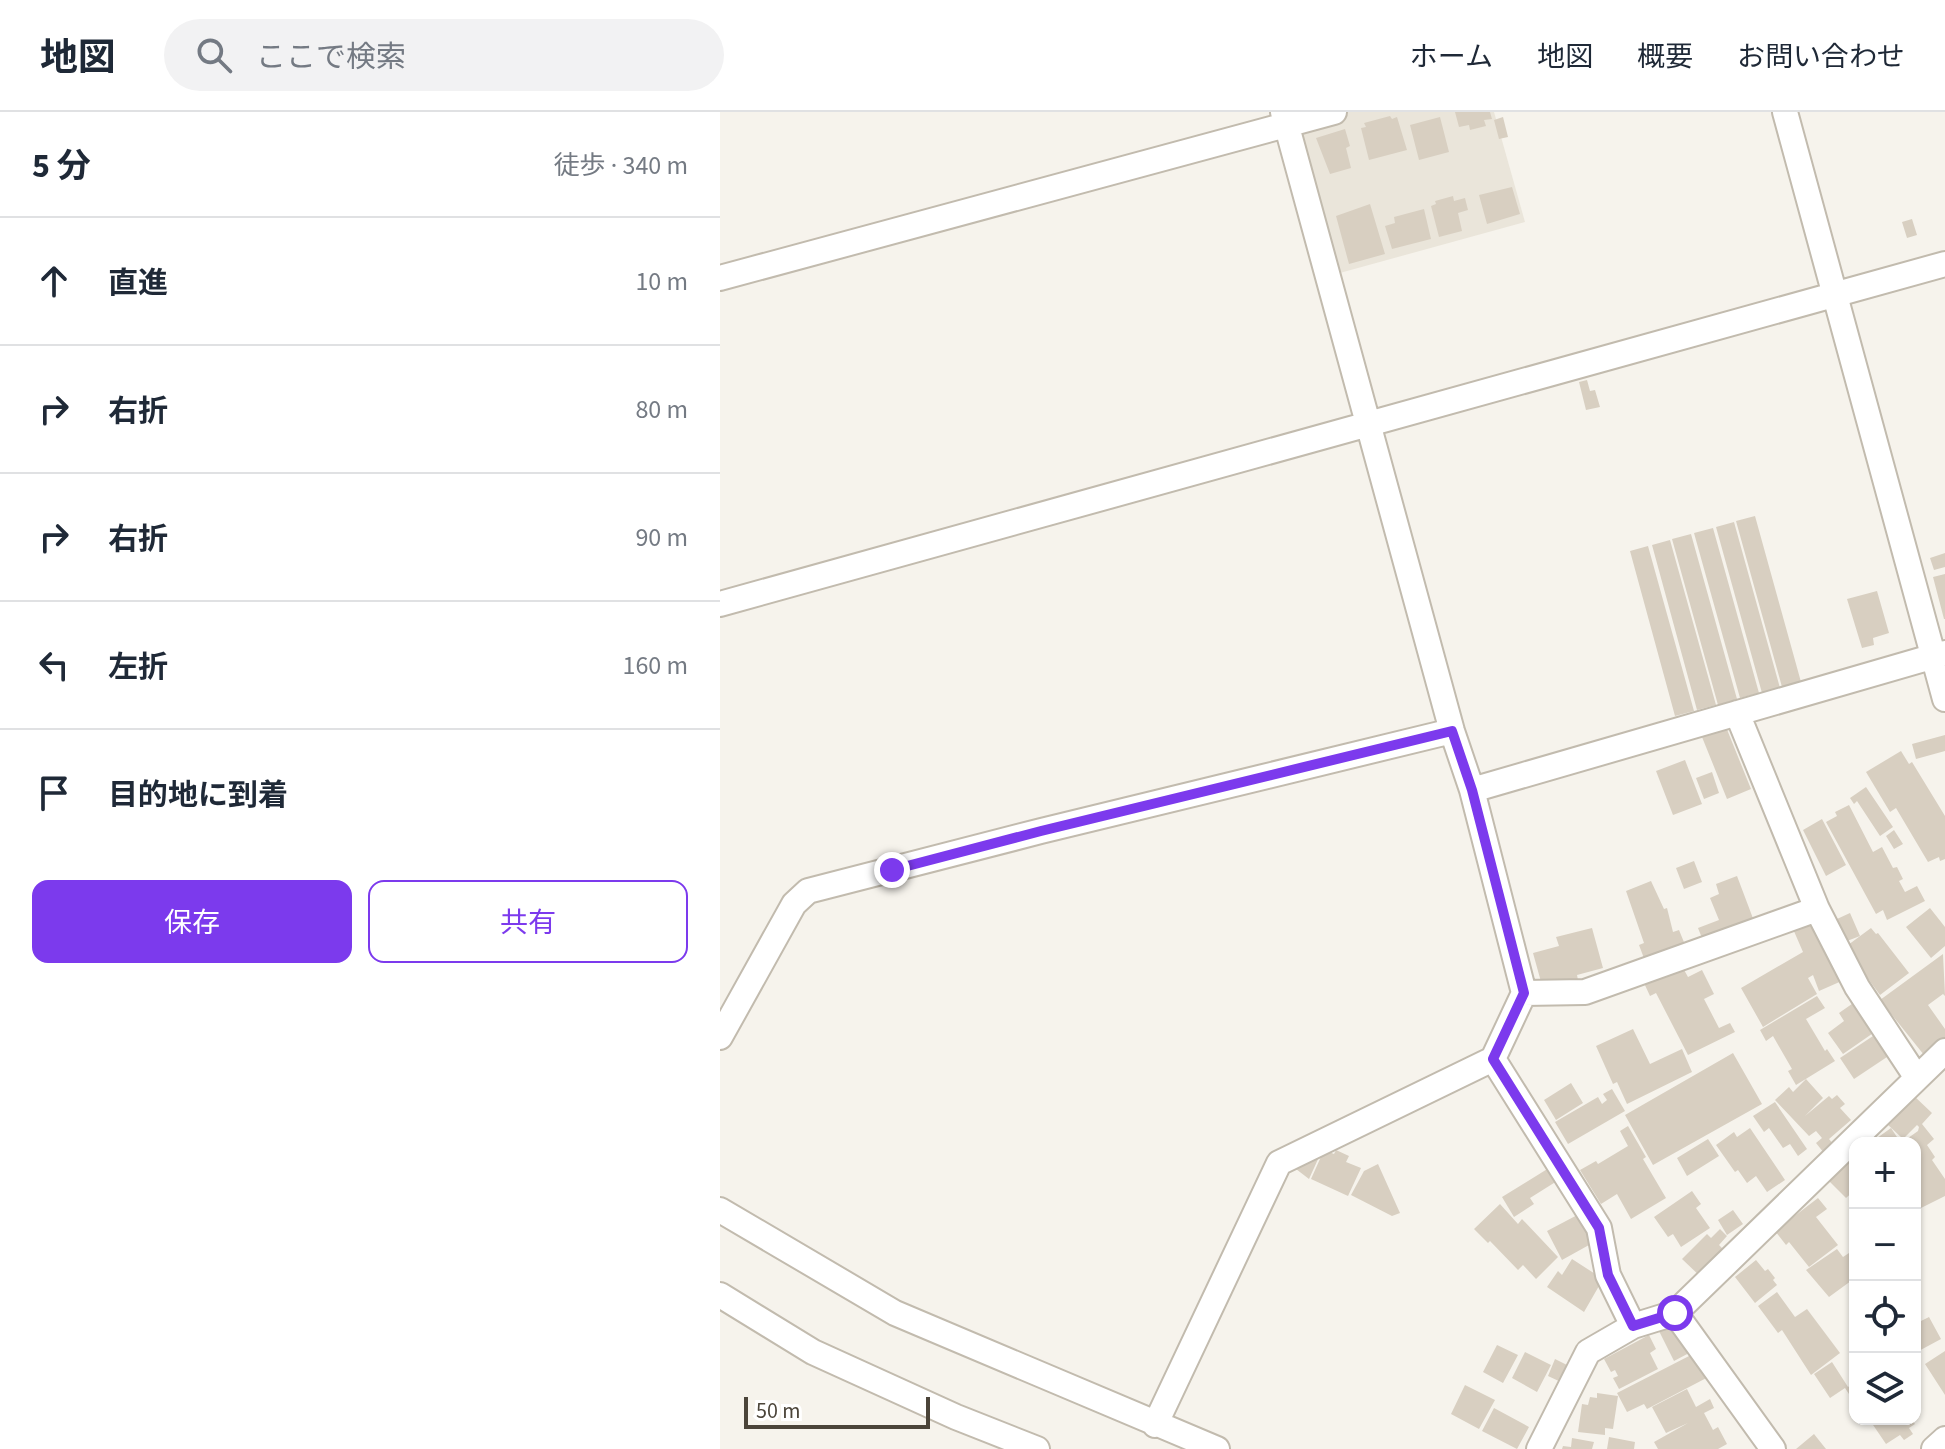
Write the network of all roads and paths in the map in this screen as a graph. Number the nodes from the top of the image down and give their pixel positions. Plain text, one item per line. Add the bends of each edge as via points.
1 (1334, 112) edge
2 (1785, 112) edge
3 (1285, 119) edge
4 (1945, 264) edge
5 (720, 278) edge
6 (1836, 294) junction
7 (1367, 424) junction
8 (720, 604) edge
9 (1938, 654) edge
10 (1945, 699) edge
11 (1737, 713) junction
12 (1452, 731) junction
13 (1472, 790) junction
14 (1817, 909) junction
15 (1524, 993) junction
16 (720, 1037) edge
17 (1945, 1051) edge
18 (1493, 1059) junction
19 (1917, 1078) junction
20 (720, 1210) edge
21 (720, 1295) edge
22 (1675, 1313) junction
23 (1633, 1326) junction
24 (1155, 1425) junction
25 (1945, 1439) edge
26 (1037, 1449) edge
27 (1217, 1449) edge
28 (1539, 1449) edge
29 (1773, 1449) edge
30 (1934, 1449) edge

1 - 3 street
2 - 6 street
3 - 5 street
3 - 7 street
4 - 6 street
6 - 7 street
6 - 9 street
7 - 8 street
7 - 12 street
9 - 10 street
9 - 11 street
11 - 13 street
11 - 14 street
12 - 13 street
12 - 16 street via 808,891 794,904
13 - 15 street
14 - 15 street via 1585,992
14 - 19 street via 1857,987
15 - 18 street
17 - 19 street
18 - 23 street via 1599,1228 1608,1275
18 - 24 street via 1279,1163
19 - 22 street
20 - 24 street via 895,1313
21 - 26 street via 813,1352
22 - 23 street
22 - 29 street
23 - 28 street via 1588,1352
24 - 27 street
25 - 30 street

